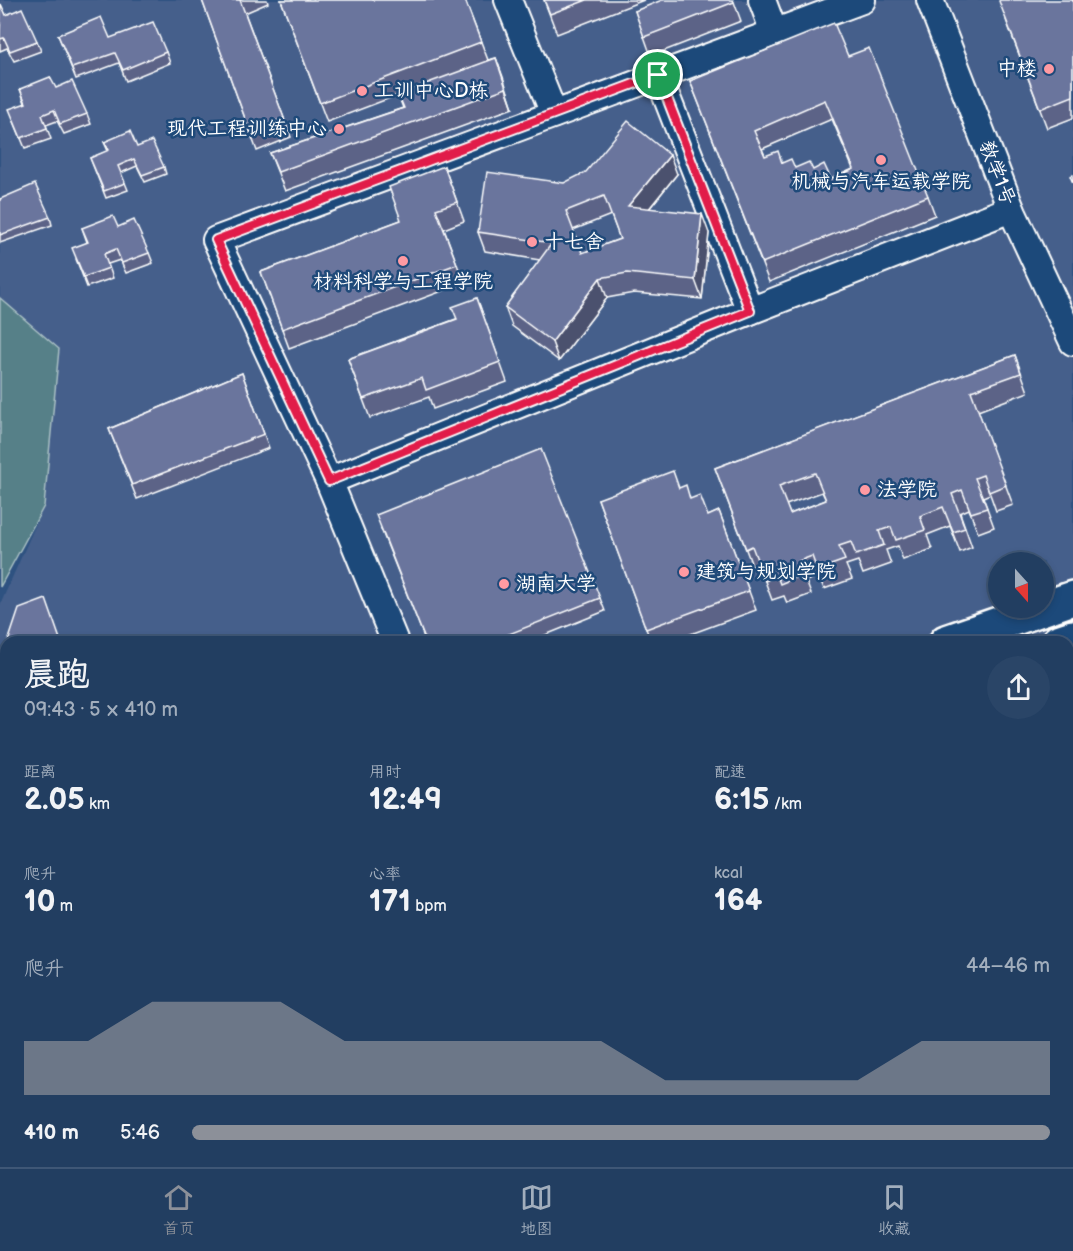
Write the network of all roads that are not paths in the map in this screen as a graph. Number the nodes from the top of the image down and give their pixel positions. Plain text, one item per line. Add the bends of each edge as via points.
1 (508, 0) edge
2 (762, 0) edge
3 (862, 0) edge
4 (930, 0) edge
5 (774, 32) junction
6 (658, 75) junction
7 (554, 114) junction
8 (1011, 209) junction
9 (750, 311) junction
10 (1073, 342) edge
11 (329, 481) junction
12 (1073, 598) edge
13 (393, 636) edge
14 (963, 636) edge

1 - 7 street
2 - 5 street
3 - 5 street
4 - 8 street, 教学1号
5 - 6 street
6 - 7 street
6 - 9 street
7 - 11 street via 216,240
8 - 9 street
8 - 10 street, 教学1号
9 - 11 street
11 - 13 street
12 - 14 main road

